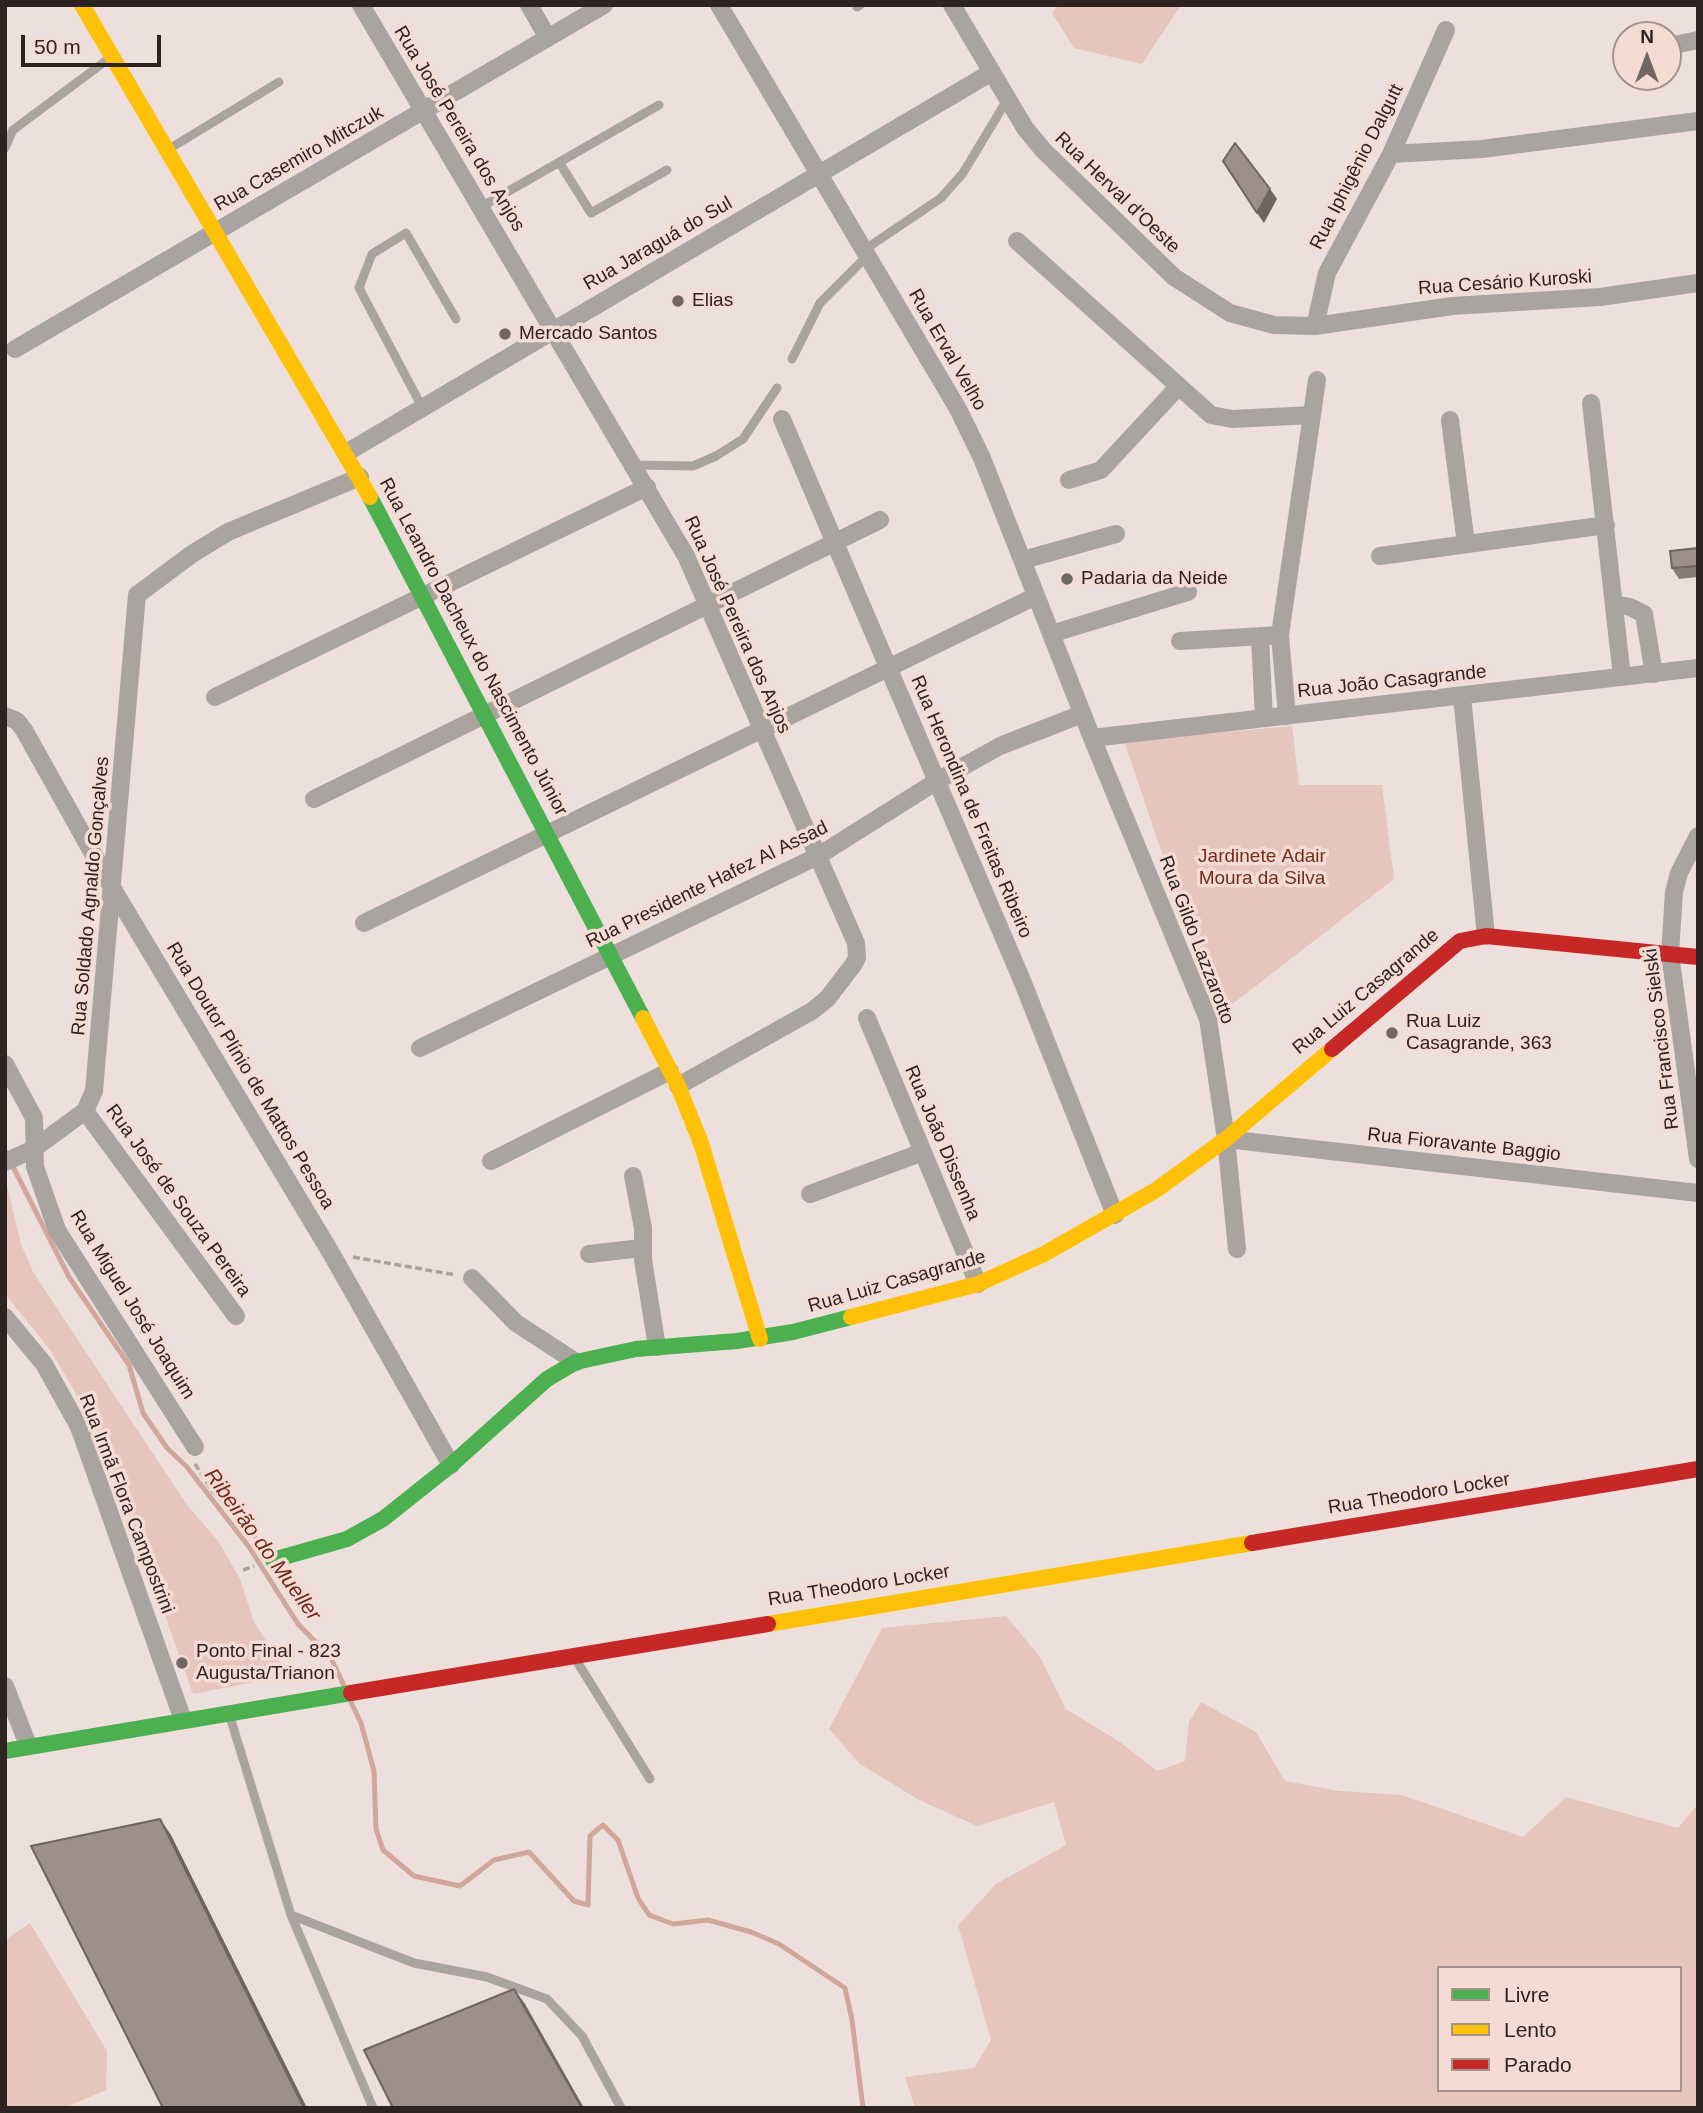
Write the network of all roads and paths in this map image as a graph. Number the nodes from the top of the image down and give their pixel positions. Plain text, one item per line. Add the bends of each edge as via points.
1 (82, 5) edge
2 (361, 5) edge
3 (529, 5) edge
4 (604, 5) edge
5 (719, 5) edge
6 (952, 5) edge
7 (1446, 30) dead end
8 (548, 38) junction
9 (112, 56) junction
10 (992, 72) junction
11 (279, 82) dead end
12 (1008, 99) junction
13 (659, 105) dead end
14 (424, 111) junction
15 (1698, 121) edge
16 (5, 149) edge
17 (167, 150) junction
18 (1391, 154) junction
19 (559, 162) junction
20 (667, 170) dead end
21 (819, 174) junction
22 (481, 208) junction
23 (216, 232) junction
24 (1017, 241) dead end
25 (866, 253) junction
26 (1698, 283) edge
27 (456, 318) dead end
28 (1315, 326) junction
29 (554, 330) junction
30 (15, 349) dead end
31 (792, 359) dead end
32 (1317, 380) dead end
33 (1178, 387) junction
34 (777, 388) dead end
35 (1591, 402) dead end
36 (422, 407) junction
37 (1312, 415) junction
38 (782, 419) dead end
39 (1450, 420) dead end
40 (346, 453) junction
41 (635, 465) junction
42 (360, 477) junction
43 (1069, 480) dead end
44 (647, 487) junction
45 (880, 520) dead end
46 (1605, 525) junction
47 (1116, 534) dead end
48 (835, 542) junction
49 (1466, 544) junction
50 (1380, 556) dead end
51 (1023, 560) junction
52 (1188, 592) dead end
53 (422, 596) junction
54 (1036, 596) junction
55 (1615, 604) junction
56 (707, 606) junction
57 (1051, 634) junction
58 (1280, 635) junction
59 (1260, 636) junction
60 (1180, 640) dead end
61 (888, 667) junction
62 (1698, 668) edge
63 (1654, 674) junction
64 (1622, 677) junction
65 (1462, 696) junction
66 (215, 697) dead end
67 (1082, 714) junction
68 (484, 715) junction
69 (5, 716) edge
70 (1287, 716) junction
71 (1264, 718) junction
72 (762, 729) junction
73 (1092, 738) junction
74 (937, 781) junction
75 (314, 799) dead end
76 (547, 834) junction
77 (1698, 836) edge
78 (818, 856) junction
79 (114, 891) junction
80 (364, 923) dead end
81 (1486, 936) junction
82 (1671, 954) junction
83 (610, 956) junction
84 (1698, 957) edge
85 (867, 1018) dead end
86 (420, 1048) dead end
87 (5, 1064) edge
88 (674, 1078) junction
89 (85, 1111) junction
90 (1227, 1139) junction
91 (923, 1152) junction
92 (19, 1156) edge
93 (1698, 1159) edge
94 (491, 1161) dead end
95 (632, 1176) dead end
96 (1698, 1193) edge
97 (810, 1194) dead end
98 (1115, 1215) junction
99 (642, 1248) junction
100 (1237, 1249) dead end
101 (331, 1253) junction
102 (589, 1254) dead end
103 (472, 1278) joint
104 (978, 1284) junction
105 (236, 1316) dead end
106 (5, 1317) edge
107 (760, 1339) junction
108 (657, 1347) junction
109 (576, 1362) junction
110 (195, 1447) joint
111 (452, 1465) junction
112 (1698, 1469) edge
113 (273, 1560) joint
114 (573, 1655) junction
115 (5, 1686) edge
116 (228, 1712) junction
117 (183, 1720) junction
118 (28, 1745) junction
119 (5, 1749) edge
120 (650, 1779) dead end
121 (291, 1915) junction
122 (373, 2108) edge
123 (621, 2108) edge

1 - 9 street, Rua Leandro Dacheux do Nascimento Júnior
2 - 14 street, Rua José Pereira dos Anjos
3 - 8 street
4 - 8 street, Rua Casemiro Mitczuk
5 - 21 street, Rua Erval Velho
6 - 10 street, Rua Herval d'Oeste
7 - 18 street, Rua Iphigênio Dalgutt
8 - 14 street, Rua Casemiro Mitczuk
9 - 16 lane via 13,130
9 - 17 street, Rua Leandro Dacheux do Nascimento Júnior
10 - 12 street, Rua Herval d'Oeste
10 - 21 street, Rua Jaraguá do Sul
11 - 17 lane
12 - 25 lane via 963,173 941,198
12 - 28 street, Rua Herval d'Oeste via 1043,150 1190,290 1251,321
13 - 19 lane
14 - 22 street, Rua José Pereira dos Anjos
14 - 23 street, Rua Casemiro Mitczuk
15 - 18 street via 1482,149
17 - 23 street, Rua Leandro Dacheux do Nascimento Júnior
18 - 28 street, Rua Iphigênio Dalgutt via 1327,273
19 - 20 lane via 591,213
19 - 22 lane
21 - 25 street, Rua Erval Velho
21 - 29 street, Rua Jaraguá do Sul
22 - 29 street, Rua José Pereira dos Anjos
23 - 30 street, Rua Casemiro Mitczuk
23 - 40 street, Rua Leandro Dacheux do Nascimento Júnior
24 - 33 street
25 - 31 lane via 820,303
25 - 51 street, Rua Erval Velho via 972,434
26 - 28 street, Rua Cesário Kuroski via 1600,297 1452,306
27 - 36 lane via 406,233 372,254 359,288
29 - 36 street, Rua Jaraguá do Sul
29 - 41 street, Rua José Pereira dos Anjos
32 - 37 street
33 - 37 street via 1203,410 1221,418
33 - 43 street via 1101,470
34 - 41 lane via 743,439 716,456 693,466
35 - 46 street
36 - 40 street, Rua Jaraguá do Sul
37 - 58 street
38 - 48 street, Rua Herondina de Freitas Ribeiro
39 - 49 street
40 - 42 street, Rua Leandro Dacheux do Nascimento Júnior
41 - 44 street, Rua José Pereira dos Anjos
42 - 53 street, Rua Leandro Dacheux do Nascimento Júnior
42 - 79 street, Rua Soldado Agnaldo Gonçalves via 228,532 141,590 135,602
44 - 53 street
44 - 56 street, Rua José Pereira dos Anjos via 686,556
45 - 48 street
46 - 49 street
46 - 55 street
47 - 51 street
48 - 56 street
48 - 61 street, Rua Herondina de Freitas Ribeiro
49 - 50 street
51 - 54 street, Rua Erval Velho
52 - 57 street
53 - 66 street
53 - 68 street, Rua Leandro Dacheux do Nascimento Júnior
54 - 57 street, Rua Erval Velho
54 - 61 street
55 - 63 street via 1644,614
55 - 64 street
56 - 68 street
56 - 72 street, Rua José Pereira dos Anjos
57 - 67 street, Rua Erval Velho
58 - 59 street
58 - 70 street
59 - 60 street
59 - 71 street
61 - 72 street
61 - 74 street, Rua Herondina de Freitas Ribeiro
62 - 63 street, Rua João Casagrande
63 - 64 street, Rua João Casagrande
64 - 65 street, Rua João Casagrande
65 - 70 street, Rua João Casagrande
65 - 81 street
67 - 73 street, Rua Erval Velho
67 - 74 street, Rua Presidente Hafez Al Assad via 1000,746
68 - 75 street
68 - 76 street, Rua Leandro Dacheux do Nascimento Júnior
69 - 79 street, Rua Doutor Plínio de Mattos Pessoa via 24,730
70 - 71 street, Rua João Casagrande
71 - 73 street, Rua João Casagrande
72 - 76 street
72 - 78 street, Rua José Pereira dos Anjos
73 - 90 street, Rua Gildo Lazzarotto via 1208,1020
74 - 78 street, Rua Presidente Hafez Al Assad
74 - 98 street, Rua Herondina de Freitas Ribeiro
76 - 80 street
76 - 83 street, Rua Leandro Dacheux do Nascimento Júnior
77 - 82 street, Rua Francisco Sielski via 1674,892
78 - 83 street, Rua Presidente Hafez Al Assad
78 - 88 street, Rua José Pereira dos Anjos via 858,950 853,965 813,1011
79 - 89 street, Rua Soldado Agnaldo Gonçalves via 96,1080
79 - 101 street, Rua Doutor Plínio de Mattos Pessoa
81 - 82 street, Rua Luiz Casagrande
81 - 90 street, Rua Luiz Casagrande via 1449,948
82 - 84 street, Rua Luiz Casagrande
82 - 93 street, Rua Francisco Sielski
83 - 86 street, Rua Presidente Hafez Al Assad
83 - 88 street, Rua Leandro Dacheux do Nascimento Júnior
85 - 91 street, Rua João Dissenha
87 - 92 street, Rua Miguel José Joaquim via 34,1118
88 - 94 street
88 - 107 street, Rua Leandro Dacheux do Nascimento Júnior via 701,1143
89 - 92 street
89 - 105 street, Rua José de Souza Pereira
90 - 96 street, Rua Fioravante Baggio
90 - 98 street, Rua Luiz Casagrande
90 - 100 street, Rua Gildo Lazzarotto
91 - 97 street
91 - 104 street, Rua João Dissenha
92 - 110 street, Rua Miguel José Joaquim via 35,1167 58,1230
95 - 99 street via 643,1228
98 - 104 street, Rua Luiz Casagrande
99 - 102 street
99 - 108 street
101 - 103 path
101 - 111 street, Rua Doutor Plínio de Mattos Pessoa
103 - 109 street via 516,1323
104 - 107 street, Rua Luiz Casagrande
106 - 117 street, Rua Irmã Flora Campostrini via 44,1364 79,1427
107 - 108 street, Rua Luiz Casagrande
108 - 109 street, Rua Luiz Casagrande
109 - 111 street, Rua Luiz Casagrande via 547,1379
110 - 113 path via 195,1466 212,1491
111 - 113 street, Rua Luiz Casagrande via 366,1530
112 - 114 street, Rua Theodoro Locker
114 - 116 street, Rua Theodoro Locker
114 - 120 lane
115 - 118 street
116 - 117 street, Rua Theodoro Locker
116 - 121 lane
117 - 118 street, Rua Theodoro Locker
118 - 119 street, Rua Theodoro Locker
121 - 122 lane
121 - 123 lane via 414,1963 487,1977 547,1998 582,2036

